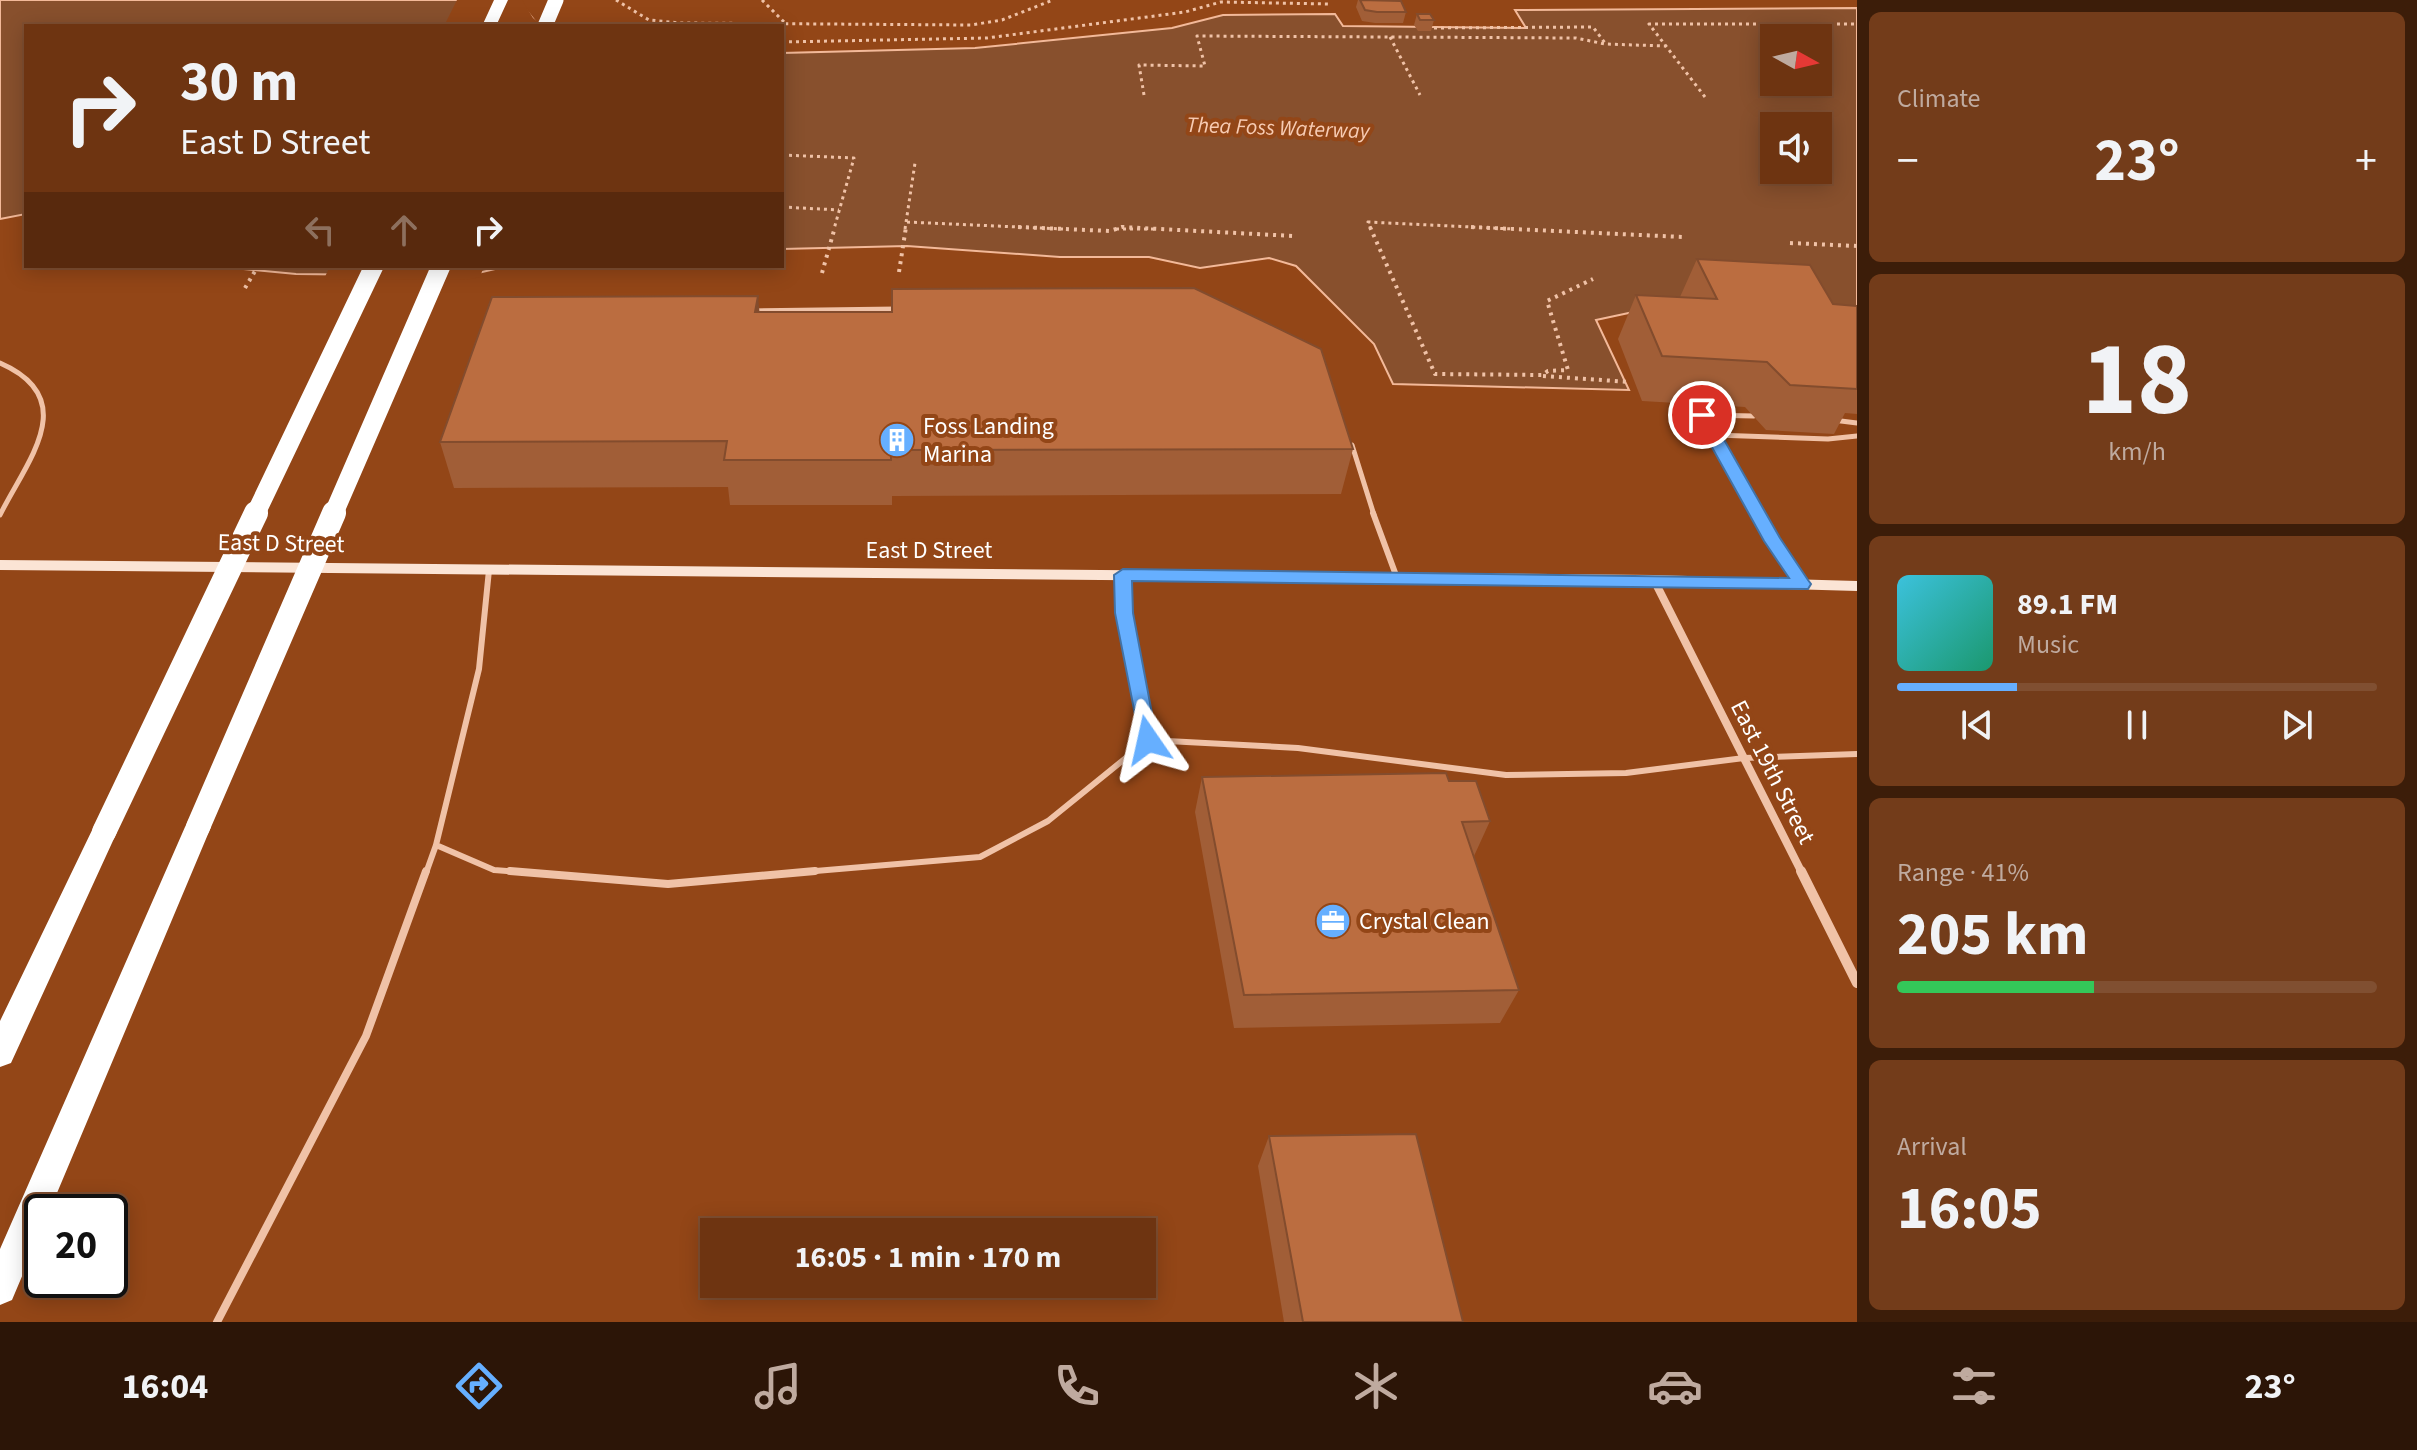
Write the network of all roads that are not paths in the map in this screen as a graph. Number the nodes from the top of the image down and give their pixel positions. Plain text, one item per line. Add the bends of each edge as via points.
1 (501, 0) edge
2 (556, 0) edge
3 (490, 24) edge
4 (546, 24) edge
5 (373, 268) edge
6 (440, 268) edge
7 (907, 309) edge
8 (750, 311) edge
9 (0, 363) edge
10 (1754, 416) dead end
11 (1833, 420) edge
12 (1857, 423) edge
13 (1347, 432) edge
14 (1715, 435) junction
15 (1857, 436) edge
16 (0, 515) edge
17 (0, 565) edge
18 (489, 570) junction
19 (1123, 575) junction
20 (1397, 578) junction
21 (1654, 580) junction
22 (1802, 584) junction
23 (1857, 586) edge
24 (1148, 740) junction
25 (1857, 754) edge
26 (1744, 758) junction
27 (436, 845) junction
28 (1857, 983) edge
29 (0, 1053) edge
30 (0, 1288) edge
31 (217, 1322) edge

1 - 3 highway
2 - 4 highway, bridge
5 - 29 highway, bridge
6 - 30 highway, bridge
7 - 8 lane
9 - 16 lane via 22,371 41,398 43,432
10 - 14 lane via 1702,415
11 - 12 lane
13 - 20 lane
14 - 15 lane
14 - 22 lane
17 - 18 street, East D Street
18 - 19 street, East D Street
18 - 27 lane via 479,669
19 - 20 street, East D Street
19 - 24 lane via 1124,613
20 - 21 street, East D Street
21 - 22 street, East D Street
21 - 26 street, East 19th Street
22 - 23 street, East D Street
24 - 26 lane via 1298,748 1506,775 1626,773
24 - 27 lane via 1048,821 980,857 668,884 494,870
25 - 26 lane
26 - 28 street, East 19th Street
27 - 31 lane via 366,1036

